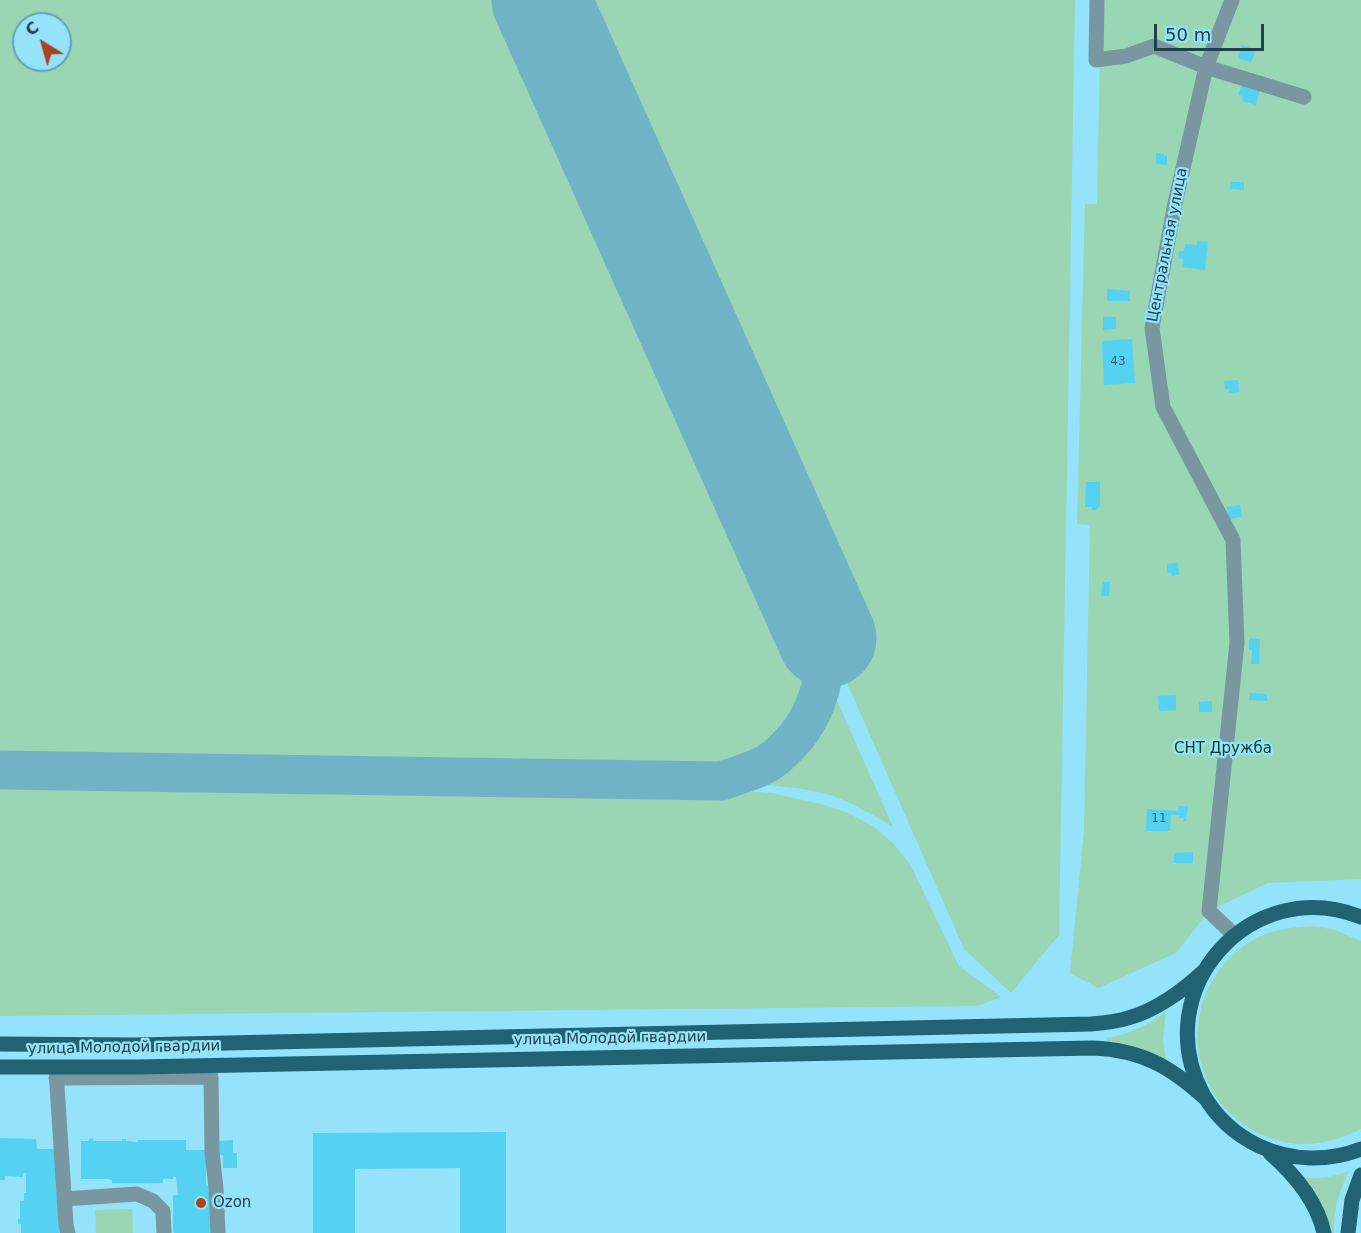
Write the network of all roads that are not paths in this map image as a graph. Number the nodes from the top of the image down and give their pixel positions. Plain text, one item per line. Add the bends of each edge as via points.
1 (1097, 0) edge
2 (1232, 0) edge
3 (1206, 67) junction
4 (1304, 97) dead end
5 (1361, 917) edge
6 (1234, 935) junction
7 (1204, 971) junction
8 (0, 1044) edge
9 (0, 1066) edge
10 (210, 1071) junction
11 (56, 1073) junction
12 (1206, 1099) junction
13 (1266, 1149) junction
14 (1361, 1149) edge
15 (1361, 1175) edge
16 (64, 1199) junction
17 (68, 1233) edge
18 (164, 1233) edge
19 (218, 1233) edge
20 (1324, 1233) edge
21 (1348, 1233) edge

1 - 3 street via 1096,60 1126,56 1154,46
2 - 3 street, Центральная улица
3 - 4 street
3 - 6 street, Центральная улица via 1152,328 1163,407 1233,540 1237,643 1209,910
5 - 6 main road via 1322,907 1291,909 1261,919
6 - 7 main road
7 - 8 main road, улица Молодой гвардии via 1143,1013 1091,1024 136,1045
7 - 12 main road via 1190,1008 1187,1040 1193,1070
9 - 11 main road, улица Молодой гвардии
10 - 11 main road, улица Молодой гвардии
10 - 12 main road, улица Молодой гвардии via 1093,1048 1146,1058 1178,1076
10 - 19 street
11 - 16 street
12 - 13 main road via 1226,1124
13 - 14 main road via 1312,1158
13 - 20 main road via 1307,1194
15 - 21 main road via 1352,1200
16 - 17 street
16 - 18 street via 137,1194 163,1211

